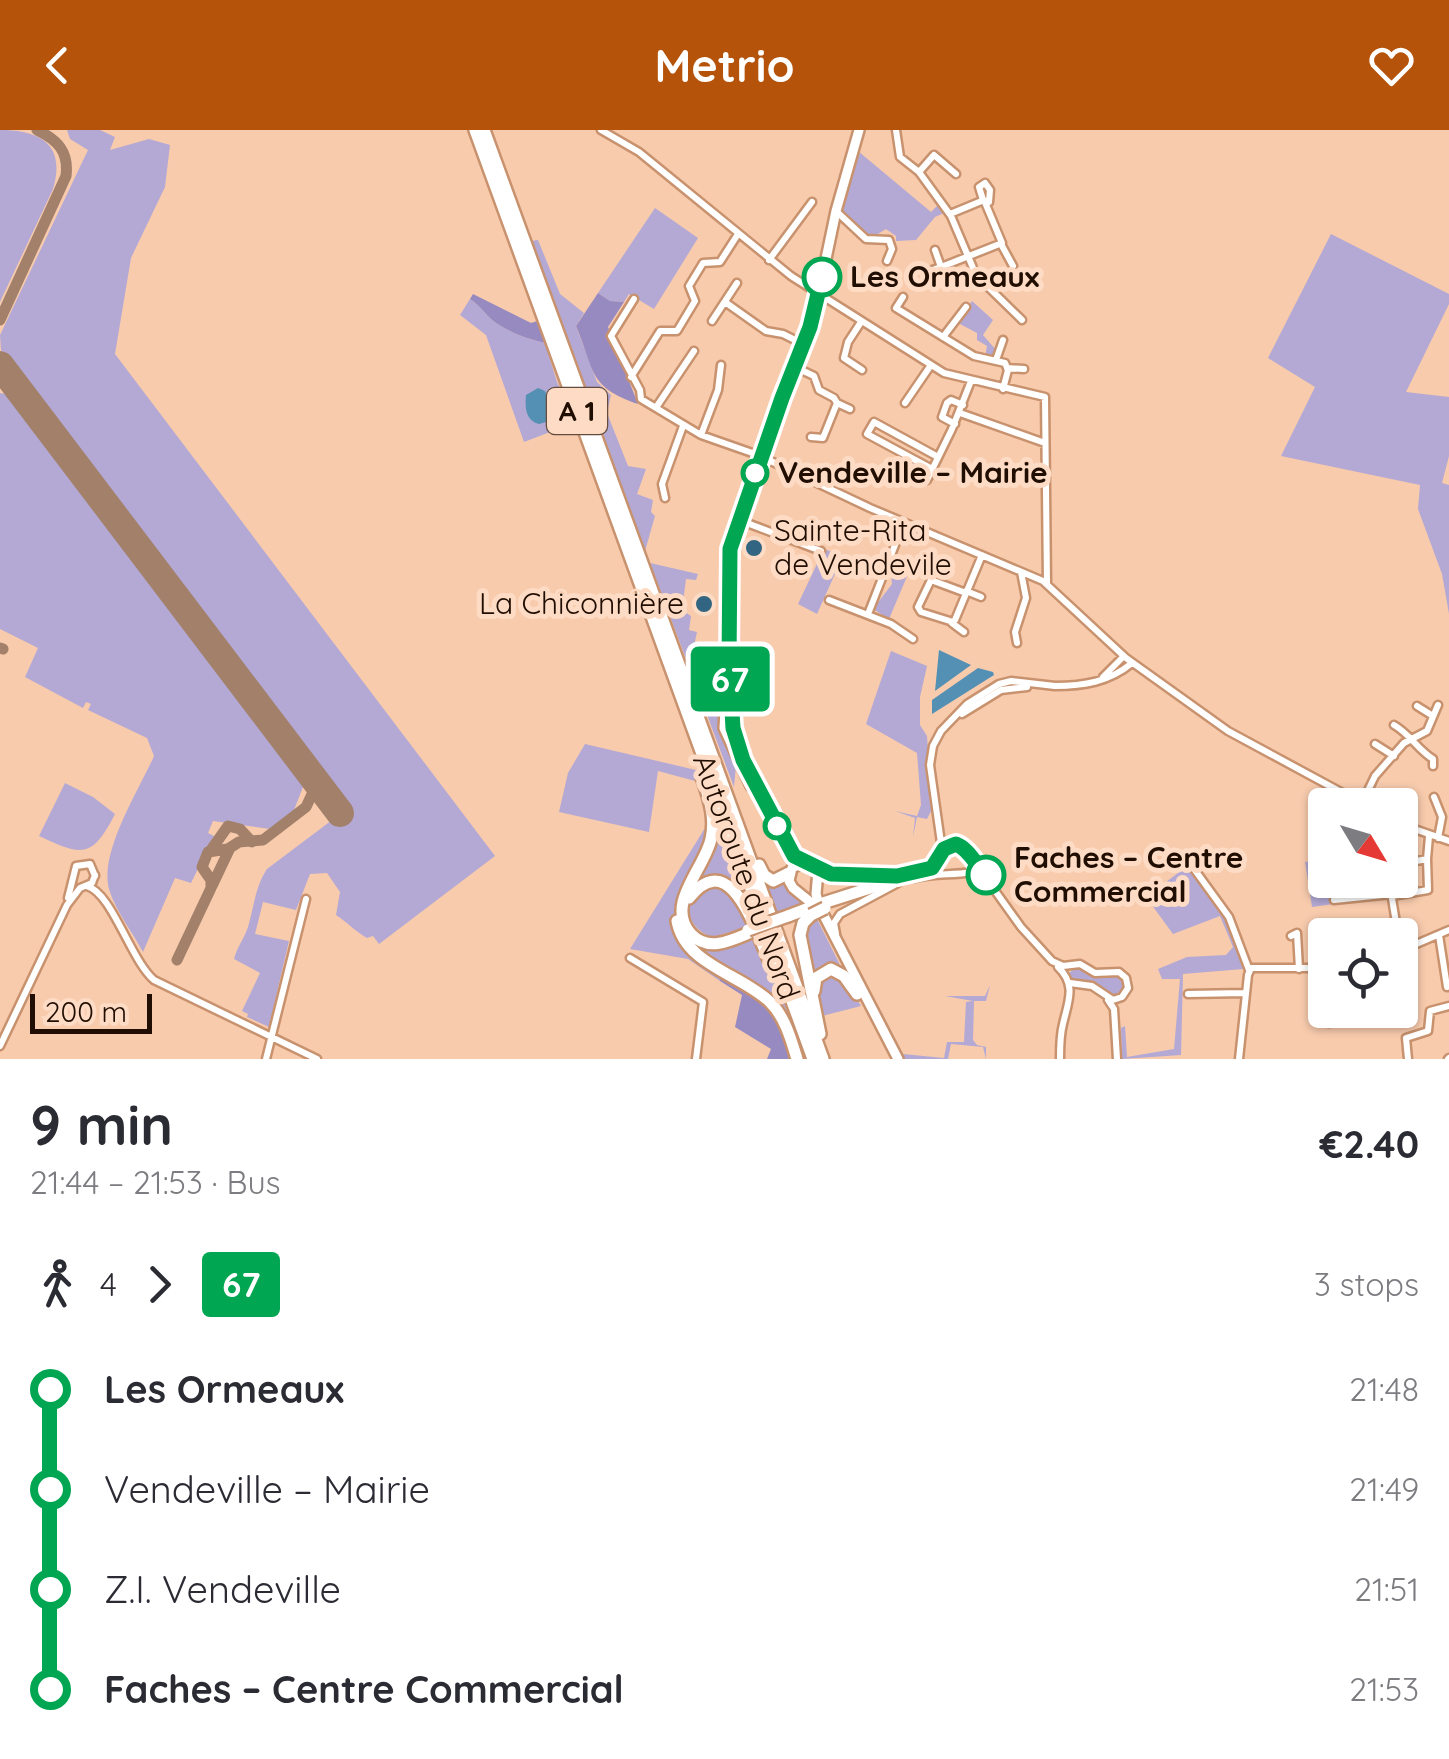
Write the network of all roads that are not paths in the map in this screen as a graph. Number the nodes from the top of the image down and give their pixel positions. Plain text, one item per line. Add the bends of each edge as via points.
1 (475, 130) edge
2 (484, 130) edge
3 (602, 130) edge
4 (859, 130) edge
5 (896, 130) edge
6 (919, 172) junction
7 (956, 174) dead end
8 (812, 202) dead end
9 (836, 211) junction
10 (950, 214) junction
11 (738, 234) junction
12 (1001, 244) junction
13 (935, 250) dead end
14 (969, 258) junction
15 (769, 260) junction
16 (887, 261) dead end
17 (1013, 266) dead end
18 (942, 267) junction
19 (927, 272) dead end
20 (737, 283) dead end
21 (819, 295) junction
22 (902, 298) dead end
23 (634, 299) dead end
24 (725, 302) junction
25 (966, 307) dead end
26 (1022, 320) dead end
27 (712, 321) dead end
28 (861, 322) junction
29 (943, 337) junction
30 (1003, 340) dead end
31 (803, 344) junction
32 (694, 351) dead end
33 (996, 360) junction
34 (721, 365) dead end
35 (932, 365) junction
36 (794, 366) junction
37 (1007, 368) junction
38 (1024, 369) dead end
39 (862, 370) dead end
40 (631, 377) junction
41 (970, 382) junction
42 (1003, 388) junction
43 (837, 403) junction
44 (905, 403) dead end
45 (657, 406) junction
46 (850, 408) dead end
47 (962, 409) junction
48 (954, 424) junction
49 (683, 426) junction
50 (701, 435) junction
51 (811, 437) dead end
52 (1046, 444) junction
53 (760, 457) junction
54 (938, 457) junction
55 (932, 469) junction
56 (926, 480) dead end
57 (664, 498) dead end
58 (738, 520) junction
59 (904, 522) junction
60 (821, 552) dead end
61 (982, 555) junction
62 (1021, 572) junction
63 (1047, 584) junction
64 (966, 592) junction
65 (980, 597) dead end
66 (829, 600) dead end
67 (868, 614) junction
68 (952, 623) junction
69 (964, 632) dead end
70 (913, 639) dead end
71 (1016, 644) dead end
72 (1122, 657) junction
73 (1131, 664) junction
74 (729, 666) junction
75 (1098, 681) junction
76 (1438, 705) dead end
77 (1417, 706) dead end
78 (1433, 716) junction
79 (691, 725) junction
80 (1394, 725) dead end
81 (1411, 739) junction
82 (1375, 744) dead end
83 (710, 747) junction
84 (1394, 756) junction
85 (1433, 766) dead end
86 (1331, 788) edge
87 (1370, 788) edge
88 (1434, 797) dead end
89 (936, 815) junction
90 (1418, 831) edge
91 (1429, 835) junction
92 (1438, 838) junction
93 (1449, 841) edge
94 (958, 845) junction
95 (940, 855) junction
96 (970, 858) junction
97 (1427, 859) junction
98 (1418, 861) edge
99 (805, 862) junction
100 (1192, 866) dead end
101 (817, 869) junction
102 (790, 872) junction
103 (914, 874) junction
104 (946, 874) junction
105 (963, 874) junction
106 (95, 875) junction
107 (694, 876) junction
108 (72, 877) junction
109 (896, 883) junction
110 (818, 884) junction
111 (85, 886) junction
112 (1418, 891) edge
113 (803, 893) junction
114 (306, 898) dead end
115 (1348, 898) edge
116 (1334, 900) dead end
117 (826, 905) junction
118 (108, 907) junction
119 (810, 911) junction
120 (63, 913) junction
121 (1449, 930) edge
122 (749, 932) junction
123 (1439, 935) junction
124 (1291, 936) dead end
125 (1418, 943) edge
126 (630, 958) dead end
127 (846, 963) junction
128 (1072, 965) junction
129 (1299, 969) junction
130 (1308, 969) edge
131 (1250, 970) junction
132 (1068, 979) junction
133 (1079, 986) junction
134 (1447, 987) edge
135 (1245, 993) junction
136 (788, 994) junction
137 (857, 994) junction
138 (1188, 994) dead end
139 (1122, 997) junction
140 (1107, 999) junction
141 (1449, 1006) edge
142 (814, 1010) junction
143 (272, 1038) junction
144 (0, 1046) edge
145 (894, 1058) edge
146 (266, 1059) edge
147 (317, 1059) edge
148 (696, 1059) edge
149 (797, 1059) edge
150 (813, 1059) edge
151 (825, 1059) edge
152 (1062, 1059) edge
153 (1118, 1059) edge
154 (1239, 1059) edge
155 (1408, 1059) edge

1 - 79 highway, Autoroute du Nord / A 1
2 - 83 highway, Autoroute du Nord / A 1
3 - 11 street
4 - 9 main road
5 - 6 street via 899,156
6 - 7 street via 934,155
6 - 10 street
8 - 15 street
9 - 16 street via 866,239 890,240
9 - 21 main road
10 - 12 street via 985,202
10 - 14 street
11 - 15 street
11 - 40 street via 720,262 703,262 690,284 696,300 687,315 676,331 660,331
12 - 14 street
12 - 17 street
13 - 18 street
14 - 18 street
14 - 26 street via 978,277
15 - 21 street
18 - 19 street
20 - 24 street
21 - 28 street
21 - 31 main road
22 - 29 street via 896,308
23 - 40 street via 610,336
24 - 27 street
24 - 31 street via 766,332
25 - 29 street
28 - 35 street
28 - 39 street via 844,358
29 - 33 street via 976,358
30 - 33 street
31 - 36 main road
32 - 45 street
33 - 37 street
34 - 50 street
35 - 41 street
35 - 44 street
36 - 43 street via 814,376
36 - 53 main road
37 - 38 street
37 - 42 street
40 - 45 street via 641,399
41 - 42 street
41 - 47 street
42 - 52 street via 1045,397
43 - 46 street
43 - 51 street via 823,438
45 - 49 street
47 - 48 street
47 - 48 street via 947,403 942,416
47 - 52 street
48 - 54 street
49 - 50 street
49 - 57 street via 662,484
50 - 53 street
52 - 63 street
53 - 58 main road
53 - 59 street
54 - 55 street
54 - 55 street via 874,422 867,434
55 - 56 street
58 - 60 street
58 - 74 main road via 728,566
59 - 61 street
59 - 67 street
61 - 62 street
61 - 64 street
62 - 63 street
62 - 71 street via 1026,598
63 - 72 street
64 - 65 street
64 - 68 street
64 - 68 street via 932,580 926,584 918,609
66 - 67 street
67 - 70 street
68 - 69 street
72 - 73 street
72 - 75 street
73 - 75 street
73 - 86 street via 1239,738
74 - 99 main road via 739,751 790,852
74 - 102 main road via 724,728
75 - 89 street via 1002,683 967,704 937,738 930,757
76 - 78 street
77 - 78 street
78 - 81 street via 1425,733
79 - 107 highway via 713,821
79 - 136 highway, Autoroute du Nord / A 1
80 - 81 street
81 - 84 street
81 - 85 street
82 - 84 street
83 - 102 highway via 764,875 776,881
83 - 151 highway, Autoroute du Nord / A 1
84 - 87 street
88 - 92 street via 1442,817
89 - 94 street
89 - 95 street
90 - 91 street
91 - 92 street
91 - 97 street
92 - 93 street
94 - 95 street
94 - 96 street
95 - 103 street via 932,868
95 - 104 street
96 - 105 street
96 - 128 street via 1046,955
97 - 98 street
97 - 112 street via 1428,890
99 - 101 main road
99 - 102 main road
100 - 131 street via 1229,917
101 - 103 street
101 - 110 main road
102 - 113 main road via 792,887
103 - 117 highway
104 - 105 street
104 - 109 street
105 - 132 street via 982,878
106 - 108 street via 83,863
106 - 111 street
106 - 118 street
107 - 122 highway via 682,913 693,936 716,944
107 - 149 highway via 678,907 682,938 774,1006
108 - 111 street
108 - 120 street
109 - 117 highway
109 - 127 street via 836,918
110 - 113 main road
110 - 127 main road via 817,901
111 - 118 street via 99,892
111 - 120 street
113 - 137 main road
114 - 143 street
115 - 116 street
117 - 119 highway, bridge
118 - 143 street via 154,980
119 - 122 highway, bridge
119 - 142 highway via 800,934
120 - 144 street
121 - 123 street
122 - 136 highway via 704,938 687,919 688,900 707,883 735,890
123 - 125 street
123 - 134 street
124 - 129 street via 1297,933
126 - 148 street via 703,1002
127 - 145 main road
128 - 132 street
128 - 139 street via 1121,973 1128,986
129 - 130 street
129 - 131 street
131 - 135 street
132 - 133 street
132 - 152 street
133 - 140 street via 1094,987
133 - 152 street
135 - 138 street
135 - 154 street
136 - 150 highway, Autoroute du Nord / A 1
137 - 142 highway via 839,972 826,970 815,981
137 - 145 main road
139 - 140 street
139 - 153 street
140 - 153 street
141 - 155 street via 1430,1011 1426,1032 1406,1038
142 - 151 highway
143 - 146 street
143 - 147 street

